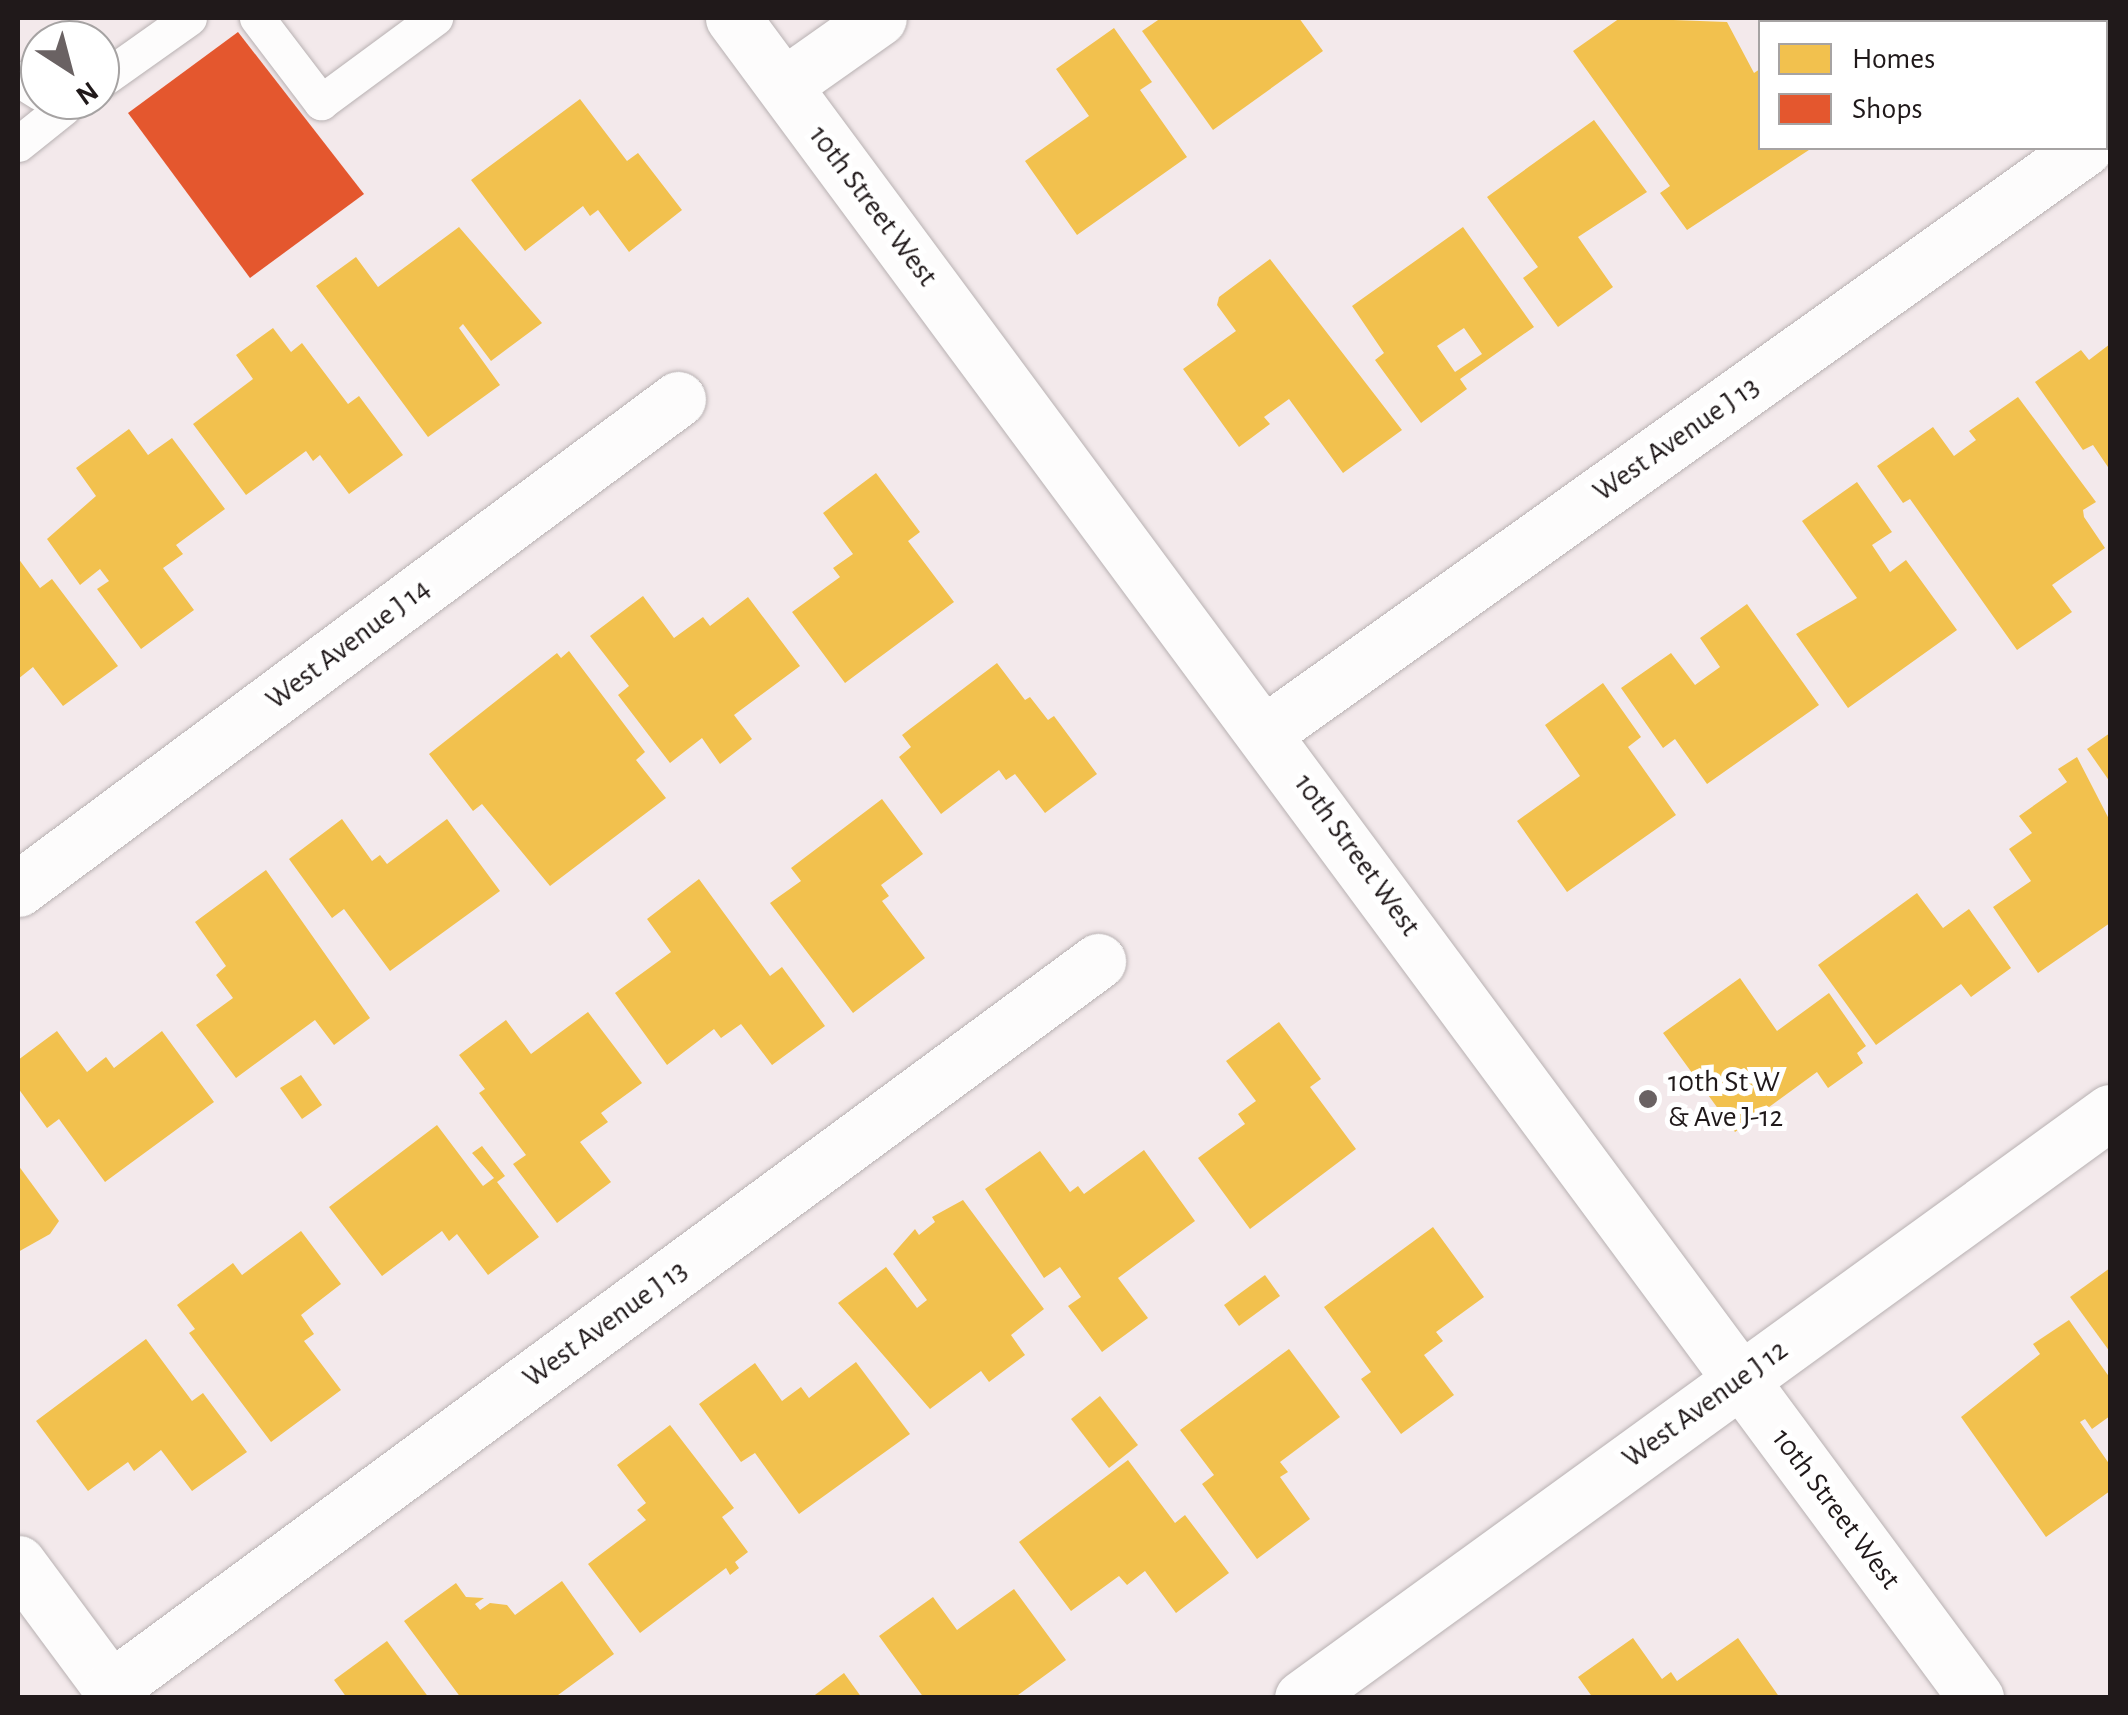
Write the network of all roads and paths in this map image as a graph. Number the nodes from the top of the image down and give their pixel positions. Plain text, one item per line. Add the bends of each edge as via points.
1 (189, 18) edge
2 (257, 18) edge
3 (435, 18) edge
4 (733, 18) edge
5 (878, 18) edge
6 (120, 68) edge
7 (784, 85) junction
8 (39, 120) edge
9 (18, 144) edge
10 (2083, 150) edge
11 (678, 399) dead end
12 (1267, 731) junction
13 (18, 889) edge
14 (1098, 960) dead end
15 (2110, 1112) edge
16 (1739, 1378) junction
17 (18, 1563) edge
18 (114, 1693) edge
19 (1302, 1698) edge
20 (1976, 1698) edge

1 - 6 lane
2 - 3 lane via 321,102
4 - 7 street, 10th Street West
5 - 7 street
7 - 12 street, 10th Street West
8 - 9 lane
10 - 12 street, West Avenue J 13
11 - 13 street, West Avenue J 14
12 - 16 street, 10th Street West
14 - 18 street, West Avenue J 13
15 - 16 street, West Avenue J 12
16 - 19 street, West Avenue J 12
16 - 20 street, 10th Street West
17 - 18 street

